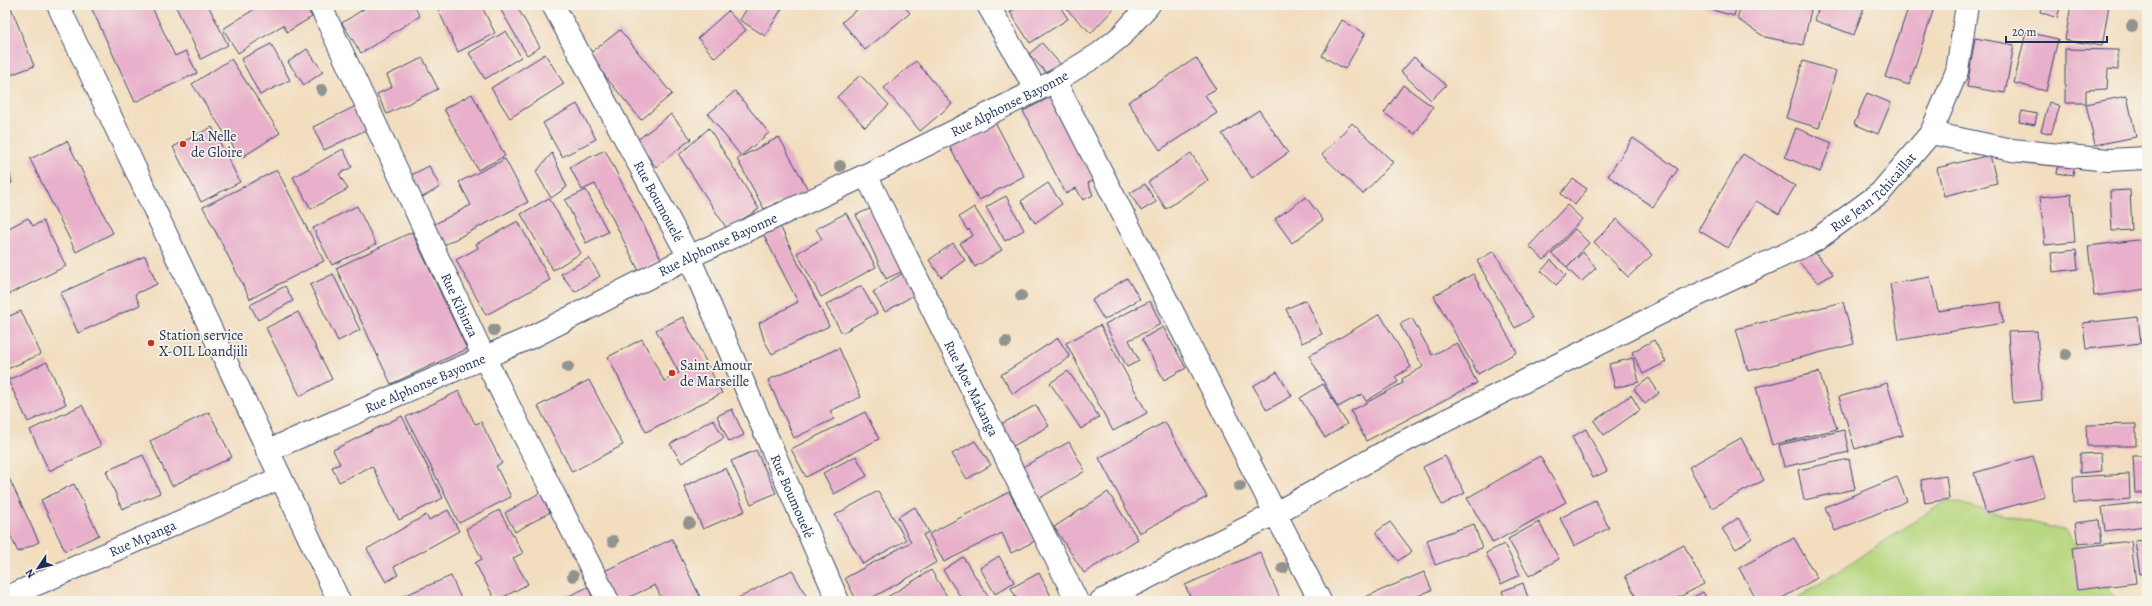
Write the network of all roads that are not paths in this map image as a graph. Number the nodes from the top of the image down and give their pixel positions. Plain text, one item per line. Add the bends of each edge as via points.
1 (59, 5) edge
2 (320, 5) edge
3 (553, 5) edge
4 (988, 5) edge
5 (1149, 5) edge
6 (1967, 5) edge
7 (1046, 86) junction
8 (1931, 133) junction
9 (2147, 158) edge
10 (866, 175) junction
11 (689, 257) junction
12 (484, 357) junction
13 (267, 452) junction
14 (280, 478) junction
15 (1276, 513) junction
16 (5, 598) edge
17 (339, 601) edge
18 (608, 601) edge
19 (838, 601) edge
20 (1077, 601) edge
21 (1101, 601) edge
22 (1320, 601) edge

1 - 13 main road
2 - 12 main road, Rue Kibinza
3 - 11 main road, Rue Boumouelé
4 - 7 main road
5 - 7 main road, Rue Alphonse Bayonne via 1121,36 1099,54
6 - 8 main road, Rue Jean Tchicaillat via 1957,71
7 - 10 main road, Rue Alphonse Bayonne
7 - 15 main road
8 - 9 main road via 2012,150 2108,160
8 - 15 main road, Rue Jean Tchicaillat via 1880,193 1816,240 1687,300 1395,446
10 - 11 main road, Rue Alphonse Bayonne
10 - 20 main road, Rue Moe Makanga
11 - 12 main road, Rue Alphonse Bayonne via 534,336
11 - 19 main road, Rue Boumouelé
12 - 13 main road, Rue Alphonse Bayonne
12 - 18 main road, Rue Kibinza
13 - 14 main road
14 - 16 main road, Rue Mpanga
14 - 17 main road
15 - 21 main road, Rue Jean Tchicaillat
15 - 22 main road

